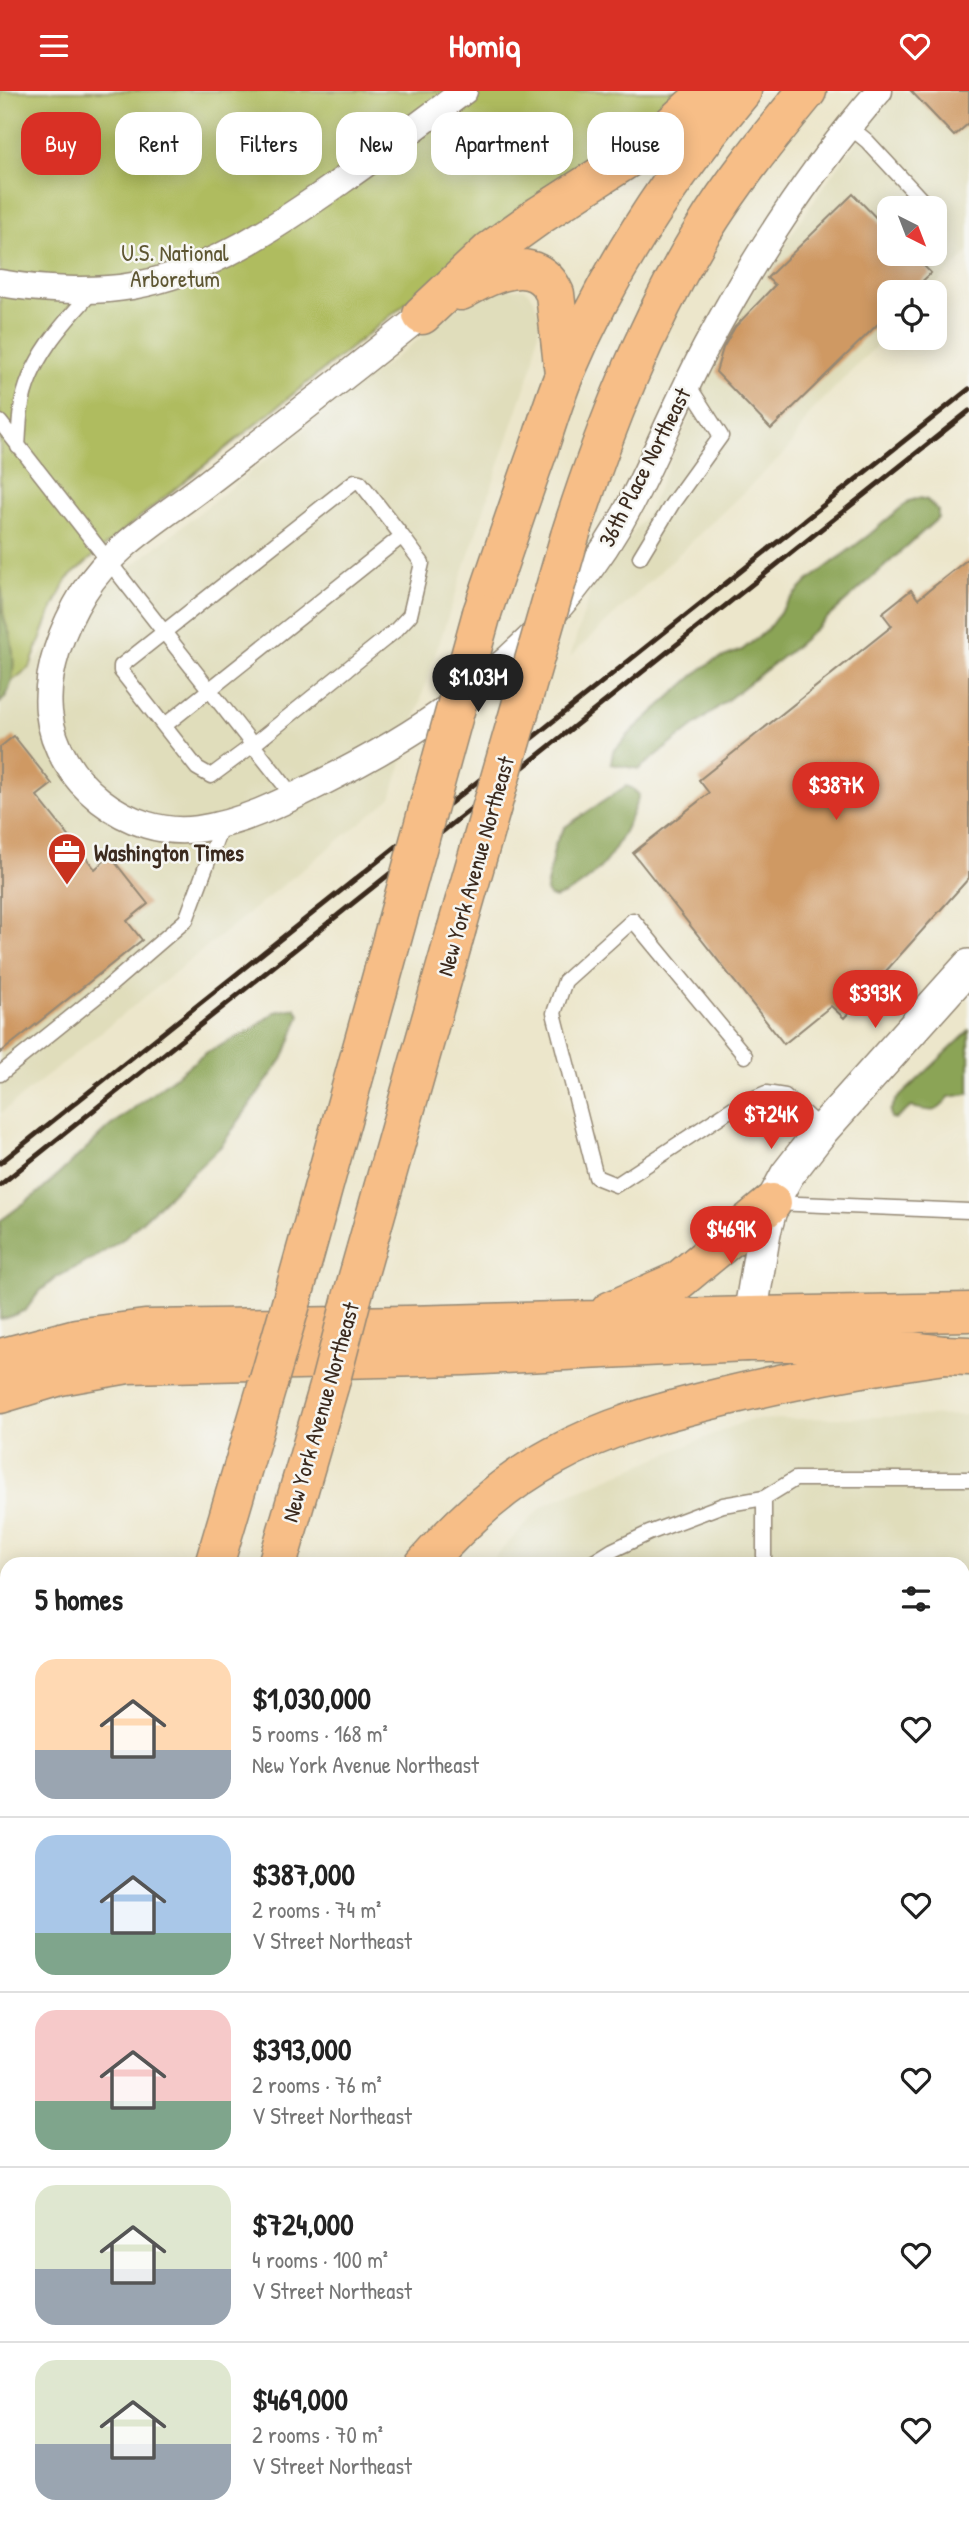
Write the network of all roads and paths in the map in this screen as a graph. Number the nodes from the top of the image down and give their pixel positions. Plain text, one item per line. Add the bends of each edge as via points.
1 (464, 91) edge
2 (709, 91) edge
3 (743, 91) edge
4 (807, 91) edge
5 (879, 91) edge
6 (850, 127) junction
7 (918, 196) edge
8 (0, 283) edge
9 (95, 289) junction
10 (422, 315) junction
11 (564, 374) junction
12 (687, 383) junction
13 (0, 422) edge
14 (18, 447) junction
15 (402, 536) junction
16 (640, 557) dead end
17 (108, 561) junction
18 (164, 632) junction
19 (209, 690) junction
20 (164, 726) junction
21 (253, 745) junction
22 (293, 796) junction
23 (222, 824) junction
24 (969, 966) edge
25 (745, 1056) dead end
26 (0, 1074) edge
27 (822, 1131) junction
28 (772, 1203) junction
29 (969, 1210) edge
30 (969, 1312) edge
31 (589, 1320) junction
32 (748, 1329) junction
33 (957, 1355) edge
34 (0, 1358) edge
35 (0, 1394) edge
36 (620, 1425) junction
37 (969, 1479) edge
38 (764, 1498) junction
39 (216, 1557) edge
40 (279, 1557) edge
41 (432, 1557) edge
42 (602, 1557) edge
43 (764, 1557) edge

1 - 9 street via 299,211 238,248 164,279
2 - 10 main road via 652,143 490,251
3 - 11 main road via 699,143 636,235
4 - 40 main road, New York Avenue Northeast, bridge via 703,230 627,376 592,468
5 - 6 street, 36th Place Northeast
6 - 7 lane
6 - 12 street, 36th Place Northeast via 777,229
8 - 9 street
9 - 14 lane via 59,328 34,370 22,406
10 - 11 main road via 488,277 523,269 537,272 555,294
10 - 17 street, 36th Place Northeast
11 - 39 main road, bridge via 482,613
12 - 16 lane via 721,436
12 - 22 street, 36th Place Northeast via 620,523 579,583 536,633 426,723
13 - 14 lane
14 - 17 lane
15 - 18 lane via 355,481
15 - 19 lane
15 - 21 lane via 422,563 410,615
17 - 18 lane
17 - 23 street, 36th Place Northeast via 72,613 52,671 49,714 59,747 74,774 91,791 141,825 178,831
18 - 19 lane
18 - 20 lane via 121,666
19 - 20 lane
19 - 21 lane
20 - 21 lane via 197,768 211,776
21 - 22 lane
22 - 23 street, 36th Place Northeast
23 - 26 lane via 186,920
24 - 27 street
25 - 27 lane via 633,920 565,981 554,1013 596,1177 616,1185 736,1106 765,1093 785,1096
27 - 28 street via 787,1175
28 - 29 lane
28 - 31 main road via 678,1281
28 - 32 street
30 - 32 main road
31 - 32 main road
31 - 34 main road via 145,1329 76,1338
32 - 33 main road
32 - 35 main road via 464,1356 128,1364 60,1375
32 - 36 main road via 736,1357 722,1369
33 - 36 main road via 805,1377
36 - 41 main road via 552,1457 506,1486
37 - 38 lane via 795,1479
38 - 42 lane via 723,1505
38 - 43 lane

